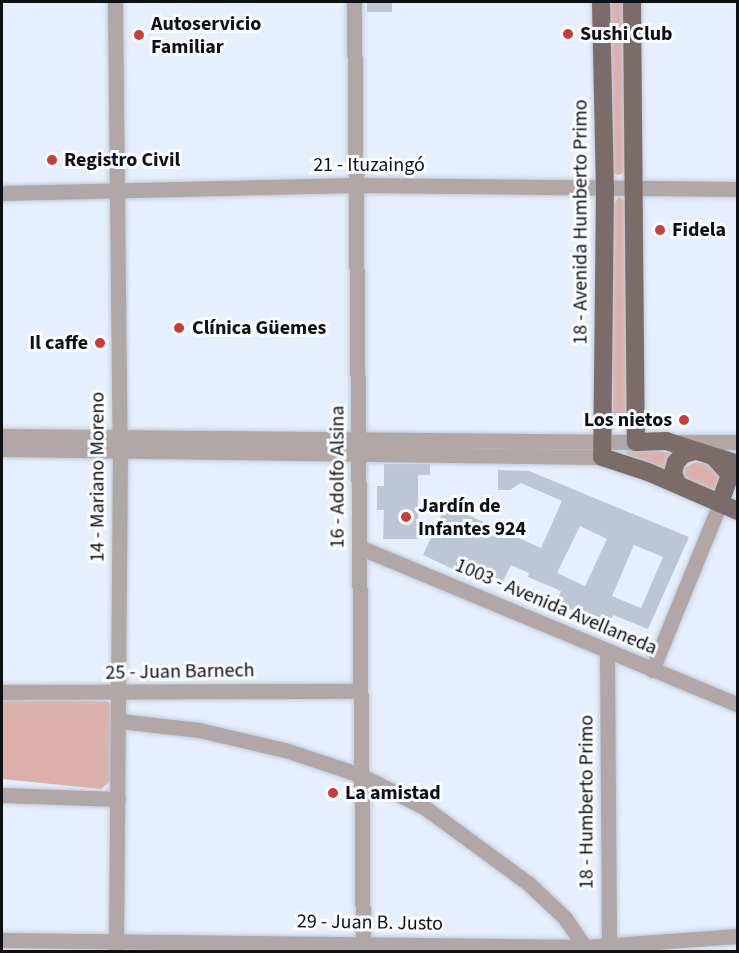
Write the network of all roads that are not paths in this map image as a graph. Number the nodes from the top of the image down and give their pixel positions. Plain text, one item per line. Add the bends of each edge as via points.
1 (115, 2) edge
2 (354, 2) edge
3 (601, 2) edge
4 (632, 2) edge
5 (355, 185) junction
6 (605, 187) junction
7 (632, 188) junction
8 (738, 189) edge
9 (117, 191) junction
10 (2, 193) edge
11 (2, 436) edge
12 (666, 441) junction
13 (636, 442) junction
14 (738, 442) edge
15 (120, 443) junction
16 (359, 446) junction
17 (2, 449) edge
18 (602, 450) junction
19 (695, 451) junction
20 (713, 456) junction
21 (738, 464) edge
22 (677, 483) junction
23 (720, 503) junction
24 (738, 511) edge
25 (359, 547) junction
26 (607, 653) junction
27 (652, 670) junction
28 (359, 691) junction
29 (2, 692) edge
30 (119, 694) junction
31 (738, 705) edge
32 (119, 721) junction
33 (360, 775) junction
34 (2, 795) edge
35 (118, 799) junction
36 (738, 936) edge
37 (2, 940) edge
38 (116, 946) edge
39 (363, 948) edge
40 (587, 949) edge
41 (609, 949) edge

1 - 9 street, 14 - Mariano Moreno
2 - 5 street, 16 - Adolfo Alsina
3 - 6 main road, 18 - Avenida Humberto Primo
4 - 7 main road
5 - 6 street, 21 - Ituzaingó
5 - 9 street, 21 - Ituzaingó
5 - 16 street, 16 - Adolfo Alsina
6 - 7 street, 21 - Ituzaingó
6 - 18 main road, 18 - Avenida Humberto Primo
7 - 8 street, 21 - Ituzaingó
7 - 13 main road
9 - 10 street, 21 - Ituzaingó
9 - 15 street, 14 - Mariano Moreno
11 - 15 street
12 - 13 main road
12 - 14 street
12 - 19 main road
13 - 18 street
15 - 16 street
15 - 17 street
15 - 30 street, 14 - Mariano Moreno
16 - 18 street
16 - 25 street, 16 - Adolfo Alsina
18 - 22 main road
19 - 20 main road
19 - 22 main road via 676,462 673,473
20 - 21 main road
20 - 23 main road via 730,475
22 - 23 main road
23 - 24 main road
23 - 27 street
25 - 26 street, 1003 - Avenida Avellaneda
25 - 28 street, 16 - Adolfo Alsina
26 - 27 street, 1003 - Avenida Avellaneda
26 - 41 street, 18 - Humberto Primo
27 - 31 street, 1003 - Avenida Avellaneda
28 - 30 street, 25 - Juan Barnech
28 - 33 street, 16 - Adolfo Alsina
29 - 30 street, 25 - Juan Barnech
30 - 32 street, 14 - Mariano Moreno
32 - 33 street via 199,730 285,750
32 - 35 street, 14 - Mariano Moreno
33 - 39 street, 16 - Adolfo Alsina
33 - 40 street via 424,807 487,851 566,918
34 - 35 street
35 - 38 street, 14 - Mariano Moreno
36 - 41 street, 29 - Juan B. Justo
37 - 38 street, 29 - Juan B. Justo
38 - 39 street, 29 - Juan B. Justo
39 - 40 street, 29 - Juan B. Justo
40 - 41 street, 29 - Juan B. Justo

